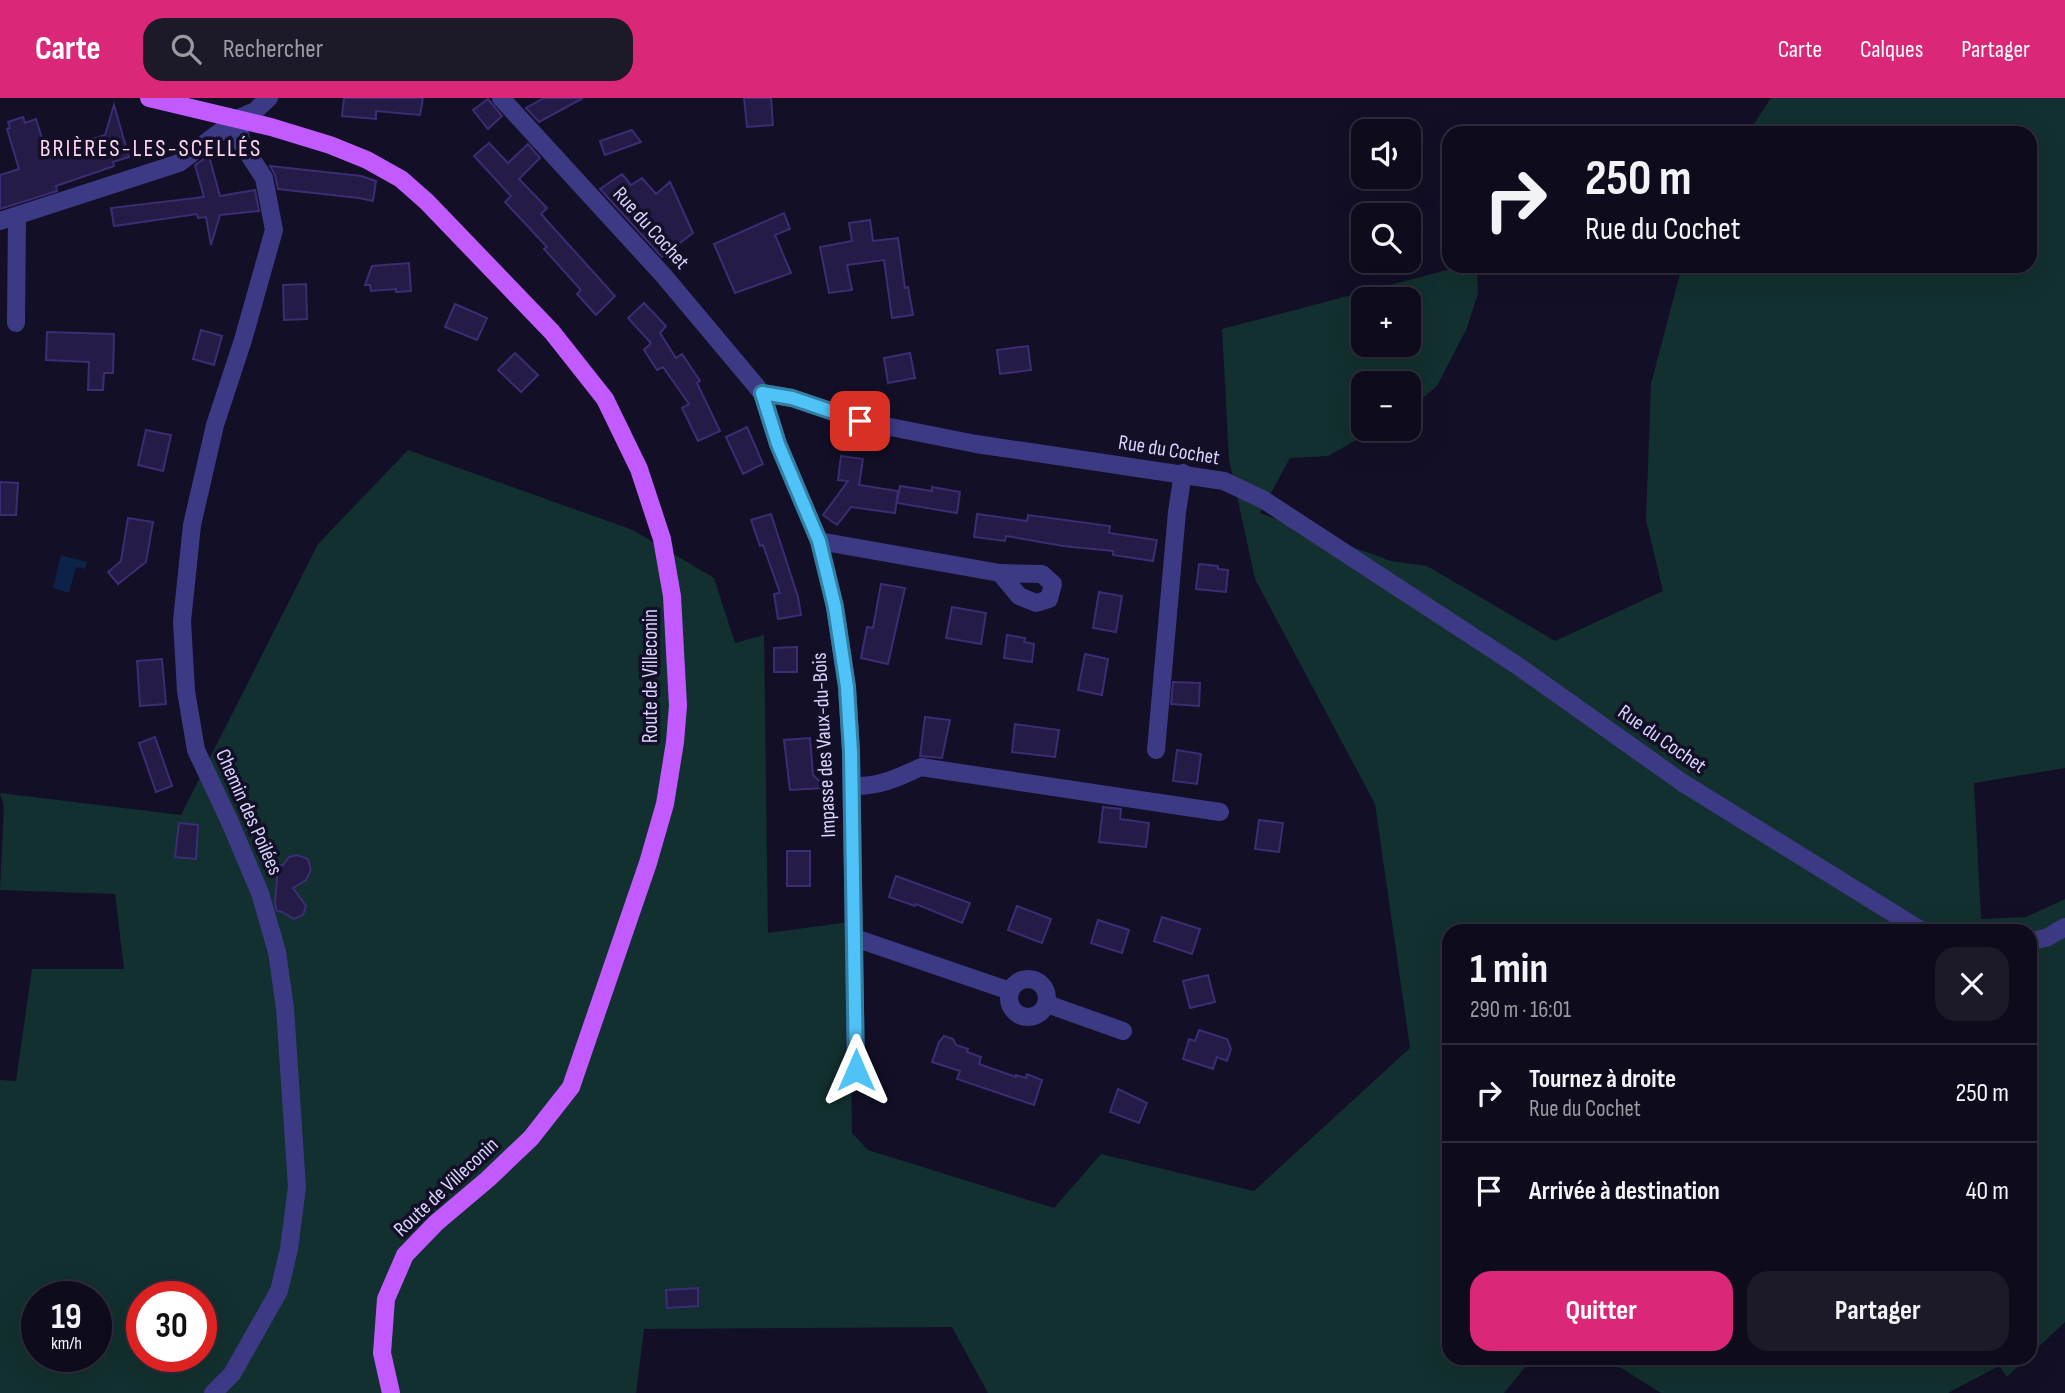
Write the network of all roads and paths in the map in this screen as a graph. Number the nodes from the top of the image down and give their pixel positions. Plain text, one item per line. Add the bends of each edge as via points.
1 (149, 98) edge
2 (269, 98) edge
3 (501, 98) edge
4 (237, 119) junction
5 (9, 218) edge
6 (16, 323) dead end
7 (762, 393) junction
8 (1183, 473) junction
9 (819, 541) junction
10 (1000, 573) dead end
11 (1156, 750) dead end
12 (852, 786) junction
13 (1220, 812) dead end
14 (1911, 924) edge
15 (2065, 927) edge
16 (855, 938) junction
17 (2037, 940) edge
18 (1010, 991) junction
19 (1046, 1004) junction
20 (1123, 1031) dead end
21 (856, 1070) dead end
22 (213, 1393) edge
23 (391, 1393) edge

1 - 4 main road, Route de Villeconin
2 - 4 street
3 - 7 street, Rue du Cochet via 664,276
4 - 5 street via 179,163
4 - 22 street, Chemin des Poilées via 242,144 264,178 274,230 215,425 192,525 182,621 186,691 196,750 258,889 277,952 297,1187 279,1291 232,1374
4 - 23 main road, Route de Villeconin via 330,145 401,179 552,332 605,399 639,469 662,539 673,596 678,706 665,804 571,1087 531,1138 405,1255 386,1299 382,1353
5 - 6 street
7 - 8 street, Rue du Cochet via 860,421 976,444
7 - 9 street, Impasse des Vaux-du-Bois
8 - 11 street
8 - 14 street, Rue du Cochet via 1224,481 1264,500 1518,666 1683,783
9 - 10 street
9 - 12 street, Impasse des Vaux-du-Bois via 847,687
12 - 13 street via 871,787 921,767
12 - 16 street, Impasse des Vaux-du-Bois
15 - 17 street
16 - 18 street
16 - 21 street, Impasse des Vaux-du-Bois
18 - 19 street via 1018,981 1038,981 1046,991
18 - 19 street via 1012,1009 1021,1016 1039,1014
19 - 20 street

